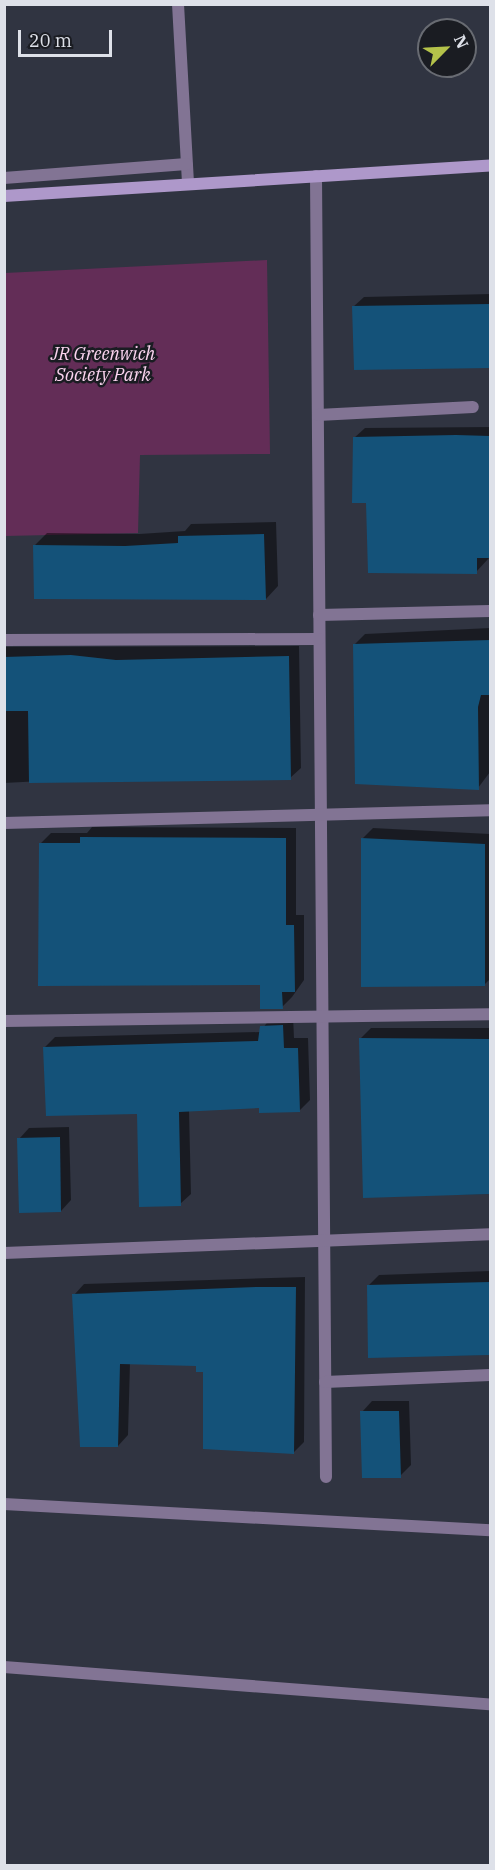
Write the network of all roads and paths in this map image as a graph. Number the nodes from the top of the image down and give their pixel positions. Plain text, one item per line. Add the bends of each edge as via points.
1 (178, 4) edge
2 (186, 164) junction
3 (490, 165) edge
4 (316, 176) junction
5 (4, 178) edge
6 (188, 184) junction
7 (4, 196) edge
8 (473, 407) dead end
9 (318, 415) junction
10 (490, 611) edge
11 (319, 615) junction
12 (320, 639) junction
13 (4, 640) edge
14 (490, 810) edge
15 (321, 815) junction
16 (4, 823) edge
17 (490, 1014) edge
18 (322, 1017) junction
19 (4, 1021) edge
20 (490, 1234) edge
21 (324, 1244) junction
22 (4, 1253) edge
23 (490, 1375) edge
24 (325, 1382) junction
25 (326, 1478) dead end
26 (4, 1504) edge
27 (490, 1530) edge
28 (4, 1667) edge
29 (490, 1704) edge

1 - 2 street
2 - 5 street
2 - 6 street
3 - 4 street
4 - 6 street
4 - 9 street
6 - 7 street
8 - 9 street
9 - 11 street
10 - 11 street
11 - 12 street
12 - 13 street
12 - 15 street
14 - 15 street
15 - 16 street
15 - 18 street
17 - 18 street
18 - 19 street
18 - 21 street
20 - 21 street
21 - 22 street
21 - 24 street
23 - 24 street
24 - 25 street
26 - 27 street
28 - 29 street

